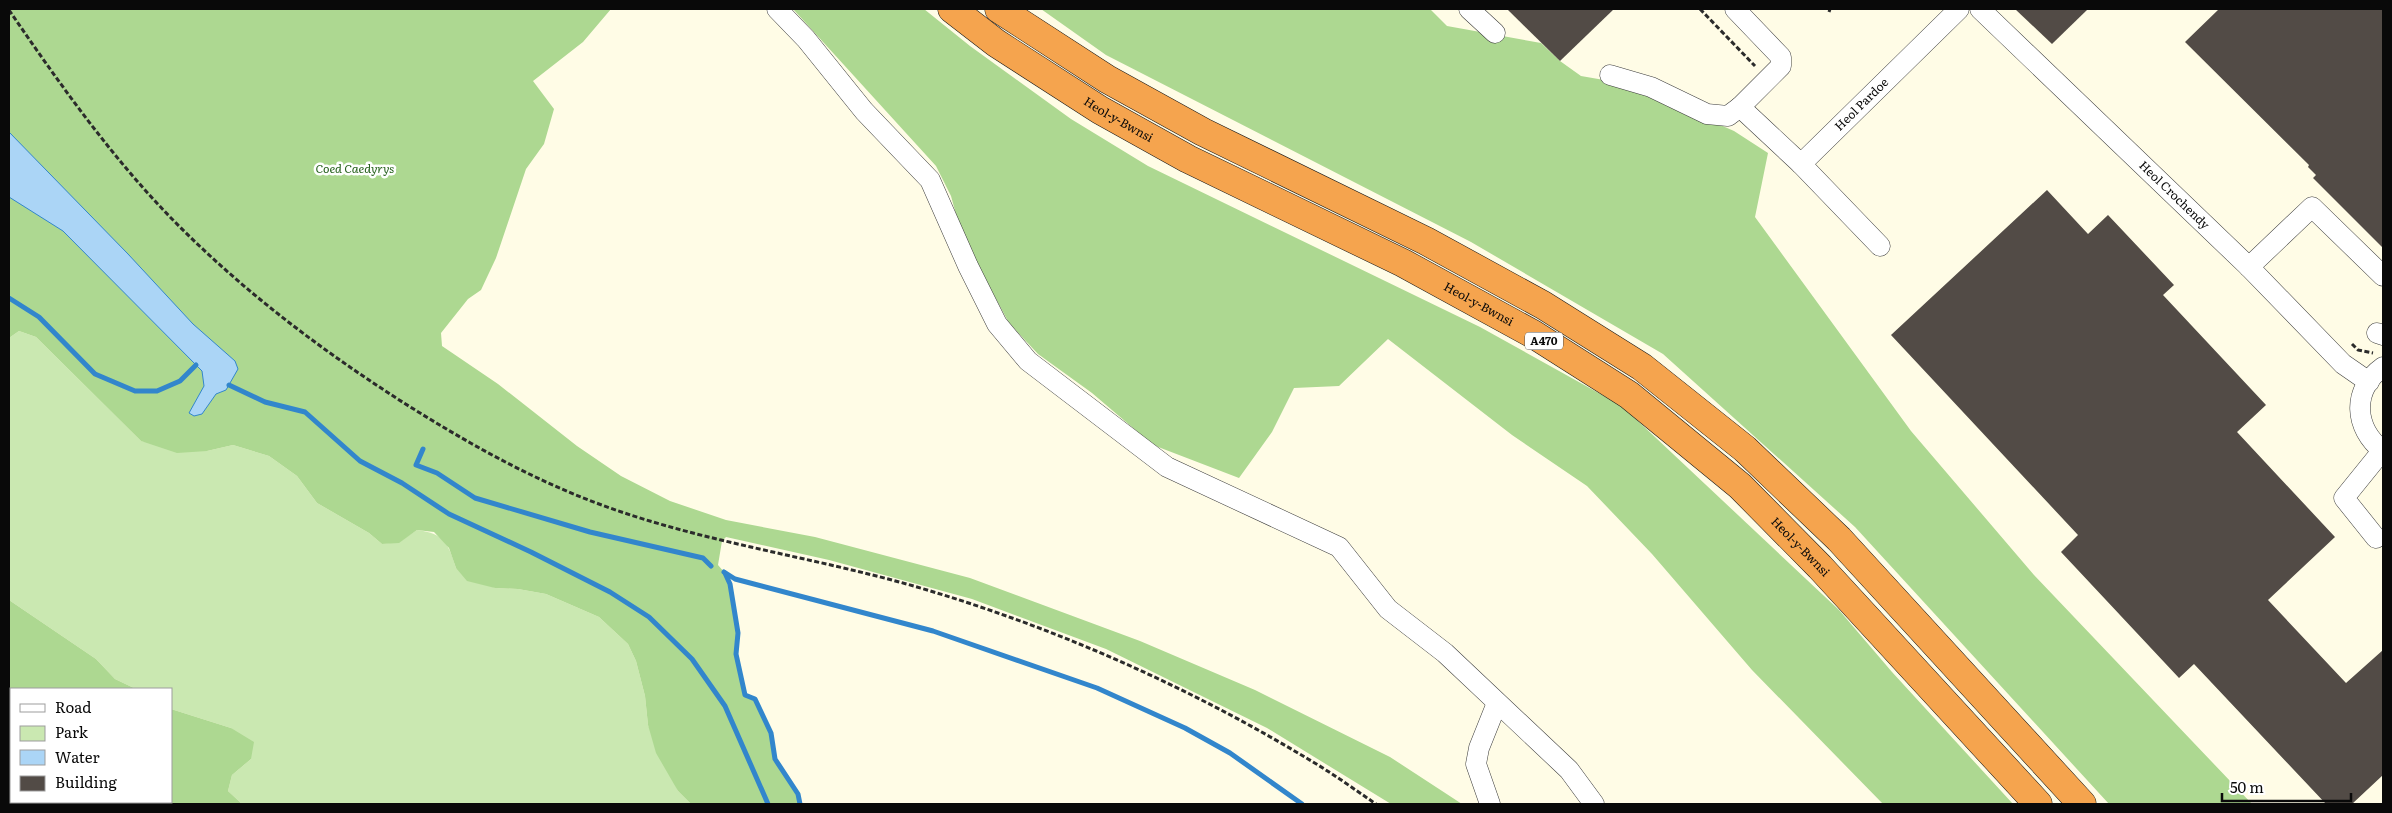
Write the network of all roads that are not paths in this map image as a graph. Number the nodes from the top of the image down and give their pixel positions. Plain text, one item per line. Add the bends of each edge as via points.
1 (777, 9) edge
2 (952, 9) edge
3 (999, 9) edge
4 (1469, 9) edge
5 (1735, 9) edge
6 (1959, 9) edge
7 (1980, 9) edge
8 (1495, 33) dead end
9 (1610, 75) dead end
10 (1740, 107) junction
11 (1801, 164) junction
12 (1880, 246) dead end
13 (2249, 267) junction
14 (2383, 276) edge
15 (2381, 361) edge
16 (2368, 382) junction
17 (2383, 451) edge
18 (2376, 538) dead end
19 (1497, 703) junction
20 (1490, 804) edge
21 (1594, 804) edge
22 (2038, 804) edge
23 (2082, 804) edge

1 - 19 street via 864,110 930,180 997,324 1028,361 1167,467 1339,547 1388,609 1445,654
2 - 22 highway, Heol-y-Bwnsi / A470 via 996,43 1100,110 1188,159 1403,263 1533,334 1628,395 1740,486 1820,567
3 - 23 highway, A470 via 1107,79 1202,132 1434,245 1543,304 1642,367 1745,449 1839,539
4 - 8 street
5 - 10 street via 1781,57 1781,66
6 - 11 street, Heol Pardoe
7 - 13 street, Heol Crochendy
9 - 10 street via 1651,87 1707,114 1728,116
10 - 11 street
11 - 12 street
13 - 14 street via 2312,207
13 - 16 street, Heol Crochendy via 2343,364
15 - 16 street
16 - 17 street via 2360,401 2360,416 2365,431
17 - 18 street via 2344,498
19 - 20 street via 1476,764
19 - 21 street via 1569,770

